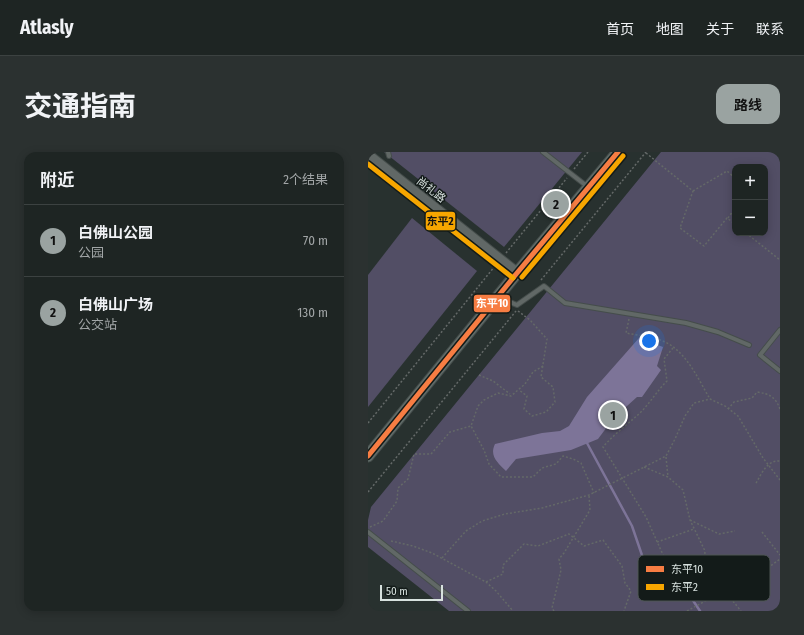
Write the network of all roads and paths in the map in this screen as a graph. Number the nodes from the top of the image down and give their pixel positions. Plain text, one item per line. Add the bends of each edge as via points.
1 (543, 152) edge
2 (588, 152) edge
3 (618, 152) edge
4 (645, 152) edge
5 (368, 155) edge
6 (571, 174) junction
7 (732, 175) edge
8 (588, 187) junction
9 (693, 191) junction
10 (732, 212) edge
11 (727, 218) junction
12 (732, 222) edge
13 (750, 236) edge
14 (500, 260) junction
15 (780, 260) edge
16 (517, 273) junction
17 (541, 280) dead end
18 (498, 297) junction
19 (526, 298) junction
20 (516, 310) junction
21 (630, 314) junction
22 (780, 330) edge
23 (749, 345) dead end
24 (673, 348) junction
25 (543, 366) junction
26 (780, 371) edge
27 (479, 375) dead end
28 (518, 390) junction
29 (512, 396) junction
30 (710, 399) junction
31 (728, 409) junction
32 (780, 409) edge
33 (368, 423) edge
34 (471, 426) junction
35 (368, 456) edge
36 (666, 456) junction
37 (780, 461) edge
38 (768, 464) junction
39 (643, 467) junction
40 (668, 477) junction
41 (622, 478) junction
42 (780, 480) edge
43 (756, 483) dead end
44 (368, 492) edge
45 (594, 493) junction
46 (589, 495) junction
47 (690, 520) junction
48 (368, 529) edge
49 (694, 529) junction
50 (735, 531) dead end
51 (368, 532) edge
52 (762, 532) dead end
53 (376, 538) junction
54 (573, 538) junction
55 (658, 542) junction
56 (663, 555) edge
57 (705, 555) edge
58 (780, 555) edge
59 (442, 558) junction
60 (780, 559) edge
61 (770, 566) edge
62 (486, 582) junction
63 (705, 601) edge
64 (733, 601) edge
65 (468, 611) edge
66 (513, 611) edge
67 (554, 611) edge
68 (624, 611) edge
69 (687, 611) edge
70 (741, 611) edge

1 - 6 lane
2 - 6 path
3 - 8 main road
4 - 9 path
4 - 17 path
5 - 14 street, 尚礼路
6 - 8 lane
6 - 14 path
7 - 9 path via 727,171
8 - 16 main road
9 - 11 path via 680,228 704,246
10 - 11 path
11 - 12 path
13 - 15 path
14 - 16 street, 尚礼路
14 - 33 path
16 - 18 main road
18 - 19 lane via 517,304
18 - 35 main road
19 - 20 path
19 - 21 lane via 544,286 565,303
20 - 25 path via 530,320 547,339
20 - 44 path
21 - 23 lane via 692,325 718,332
21 - 24 path via 626,333 658,339
22 - 26 lane via 760,355
24 - 30 path via 686,360
24 - 41 path via 664,359 667,381 641,412 614,434 603,447
25 - 28 path via 533,372
25 - 28 path via 541,377 553,387 555,402 546,412 532,416 524,408 527,396
27 - 29 path via 493,381
28 - 29 path
29 - 34 path via 498,393 484,400 478,406
30 - 31 path
30 - 36 path via 694,403
31 - 32 path via 734,402 752,398 756,392 768,394 778,402
31 - 38 path via 738,416
34 - 45 path via 490,464 500,477 533,478 542,468 556,464 563,456 581,463
34 - 48 path via 450,432 432,454 414,454 408,479 398,488 397,501 383,521
36 - 39 path
36 - 40 path
37 - 38 path
38 - 42 path
38 - 43 path
39 - 40 path
39 - 41 path
40 - 47 path via 684,490
41 - 45 path
41 - 55 path
45 - 46 path
46 - 54 path via 590,510
46 - 59 path via 482,521 466,531
47 - 49 path
47 - 50 path via 719,534
49 - 55 path
49 - 57 path
51 - 53 lane
52 - 58 path
53 - 59 path via 413,546
53 - 65 lane
54 - 62 path via 569,534 538,546 524,544 503,565 503,574
54 - 67 path via 559,559 561,570 552,608
54 - 68 path via 584,546 603,540 622,566 625,583 631,591
55 - 56 path
59 - 62 path
60 - 61 path
62 - 66 path
63 - 69 path
64 - 70 path

